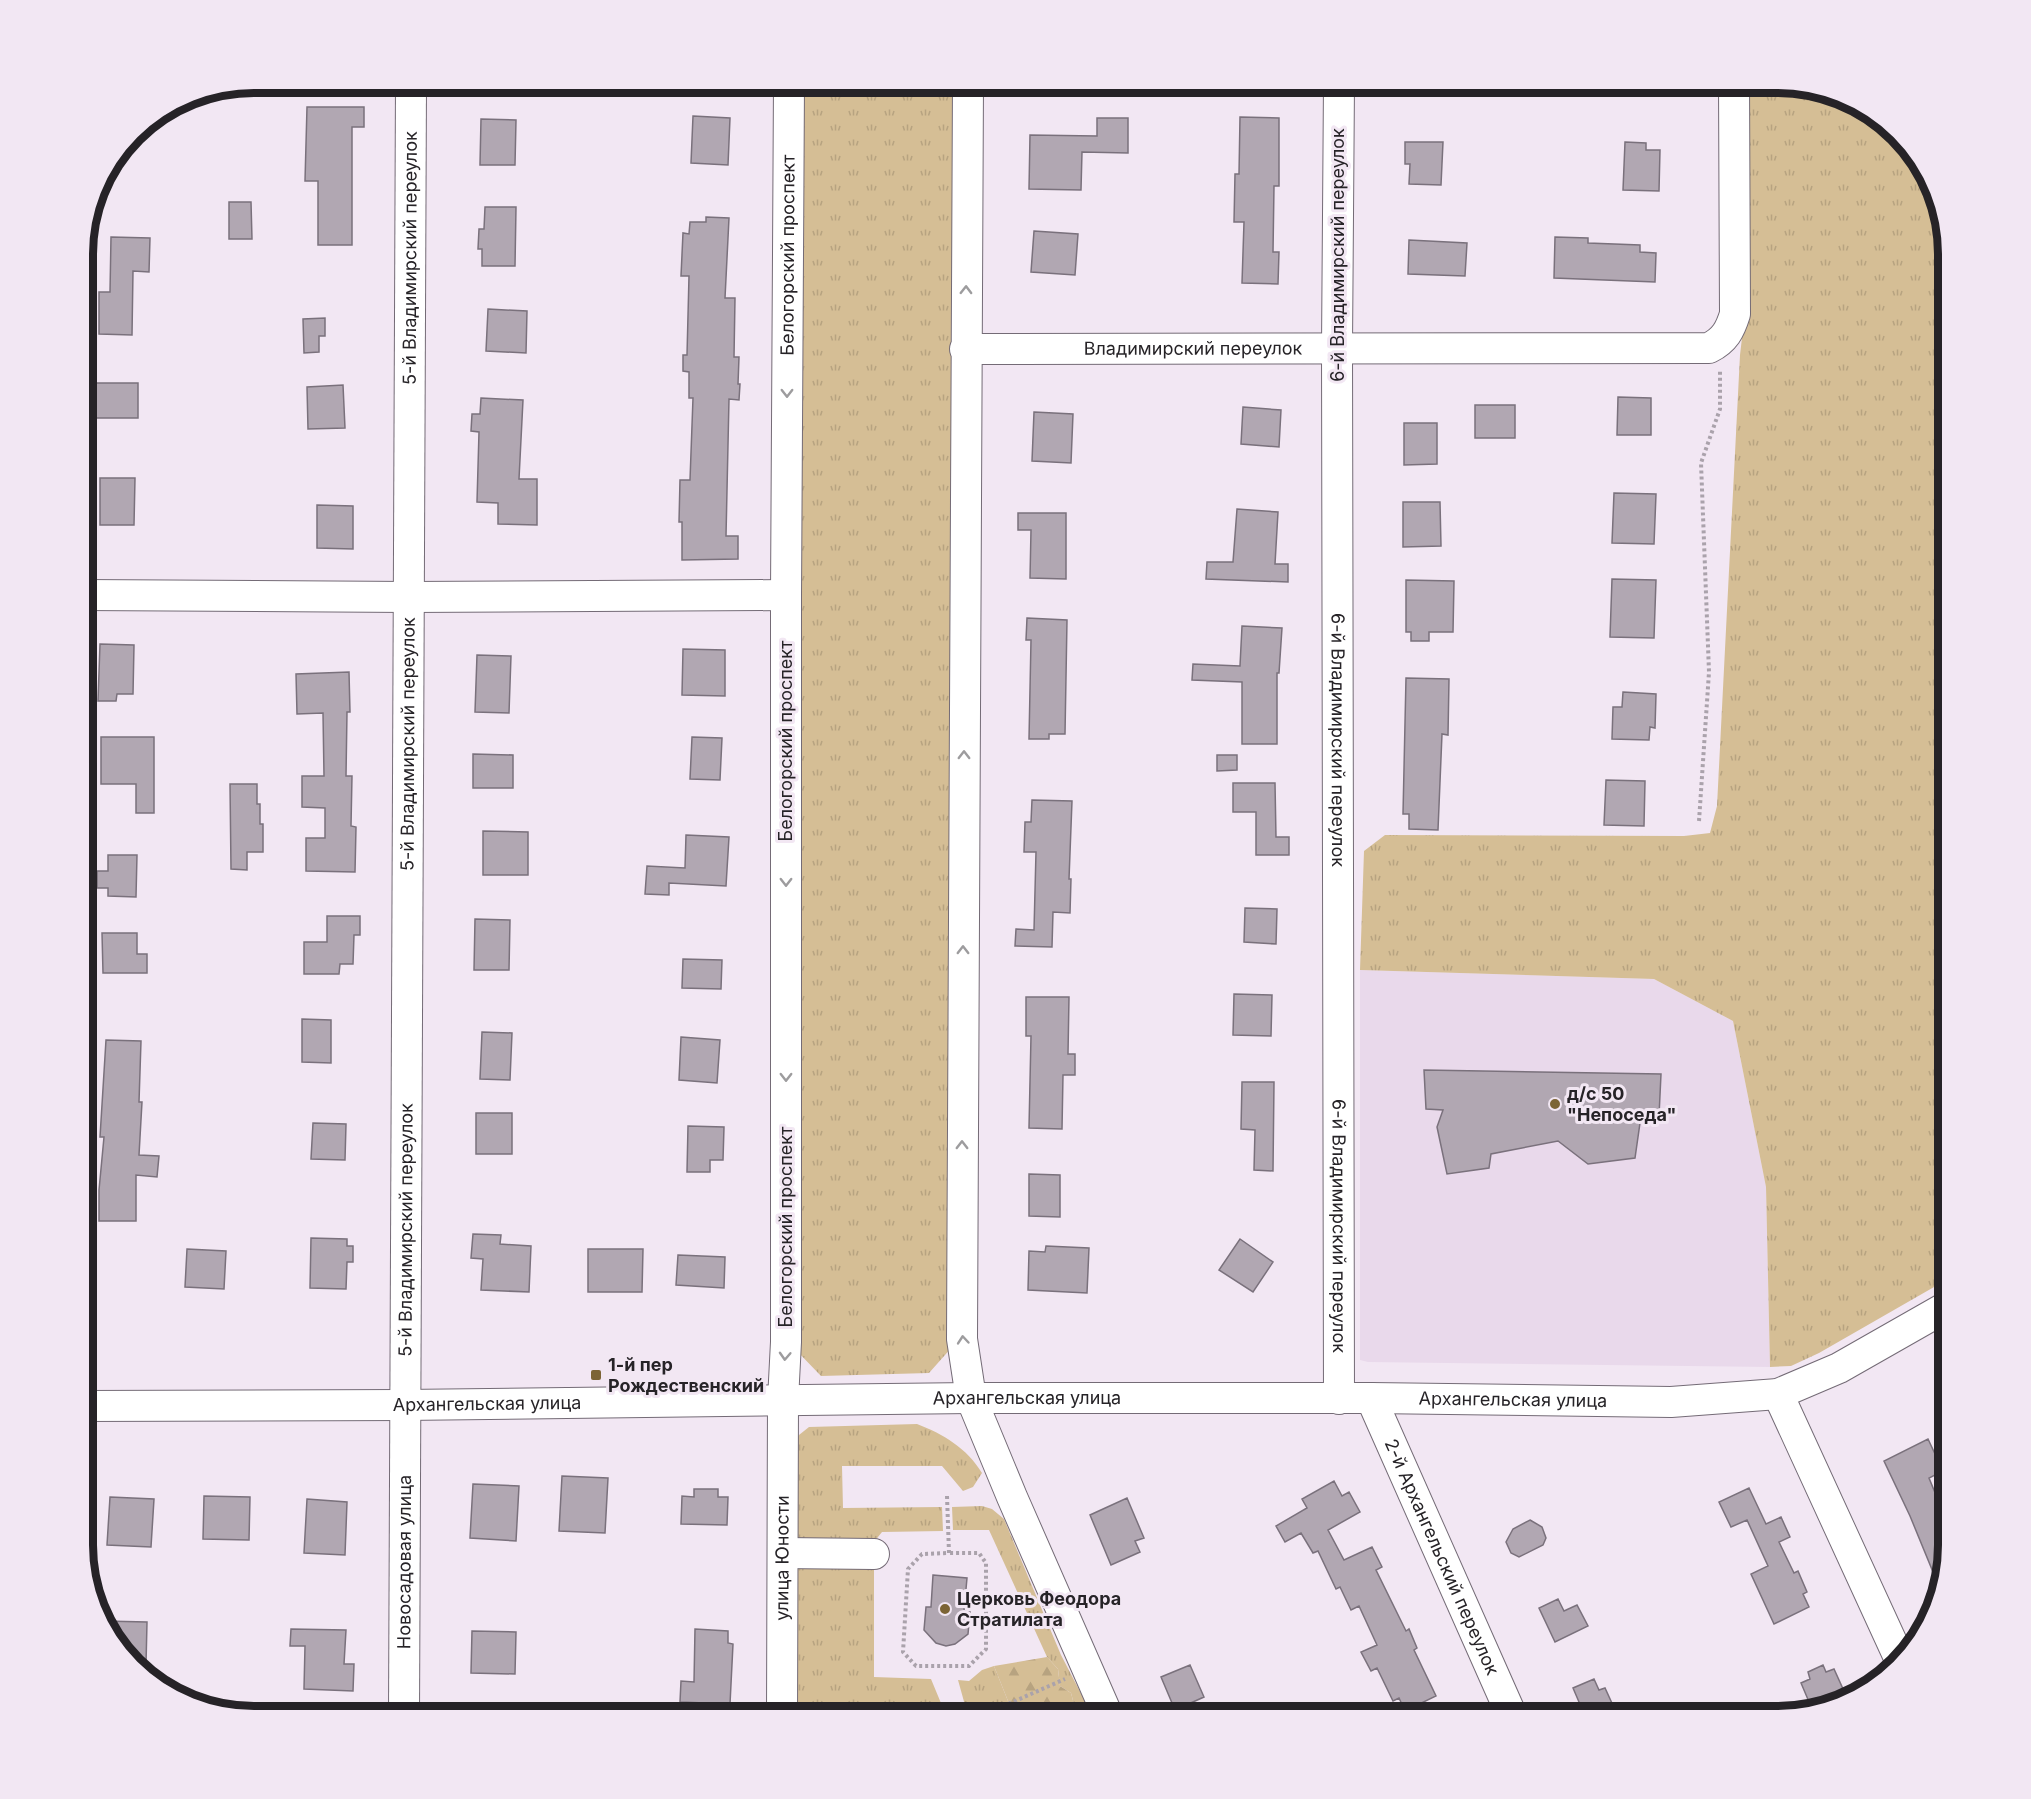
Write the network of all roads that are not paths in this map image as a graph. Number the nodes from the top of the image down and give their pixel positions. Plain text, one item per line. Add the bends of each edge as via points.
1 (411, 93) edge
2 (789, 93) edge
3 (968, 93) edge
4 (1339, 93) edge
5 (1734, 93) edge
6 (1337, 347) junction
7 (965, 349) junction
8 (93, 595) edge
9 (786, 595) junction
10 (409, 597) junction
11 (1938, 1312) edge
12 (1778, 1394) junction
13 (971, 1398) junction
14 (1371, 1398) junction
15 (1339, 1399) junction
16 (783, 1400) junction
17 (404, 1405) junction
18 (93, 1406) edge
19 (783, 1553) junction
20 (874, 1554) dead end
21 (1897, 1653) edge
22 (404, 1706) edge
23 (782, 1706) edge
24 (1104, 1706) edge
25 (1508, 1706) edge

1 - 10 street, 5-й Владимирский переулок
2 -> 9 street, Белогорский проспект
7 -> 3 street
4 - 6 street, 6-й Владимирский переулок
5 - 6 street, Владимирский переулок via 1735,314 1731,328 1715,345
6 - 7 street, Владимирский переулок
6 - 15 street, 6-й Владимирский переулок
13 -> 7 street via 962,1339
8 - 10 street
9 - 10 street
9 -> 16 street, Белогорский проспект
10 - 17 street, 5-й Владимирский переулок
11 - 12 street, Архангельская улица via 1839,1368
12 - 14 street, Архангельская улица via 1671,1402
12 - 21 street
13 - 15 street, Архангельская улица
13 - 16 street, Архангельская улица
13 - 24 street
14 - 15 street, Архангельская улица
14 - 25 street, 2-й Архангельский переулок
16 - 17 street, Архангельская улица
16 - 19 street, улица Юности
17 - 18 street, Архангельская улица
17 - 22 street, Новосадовая улица
19 - 20 street
19 - 23 street, улица Юности

